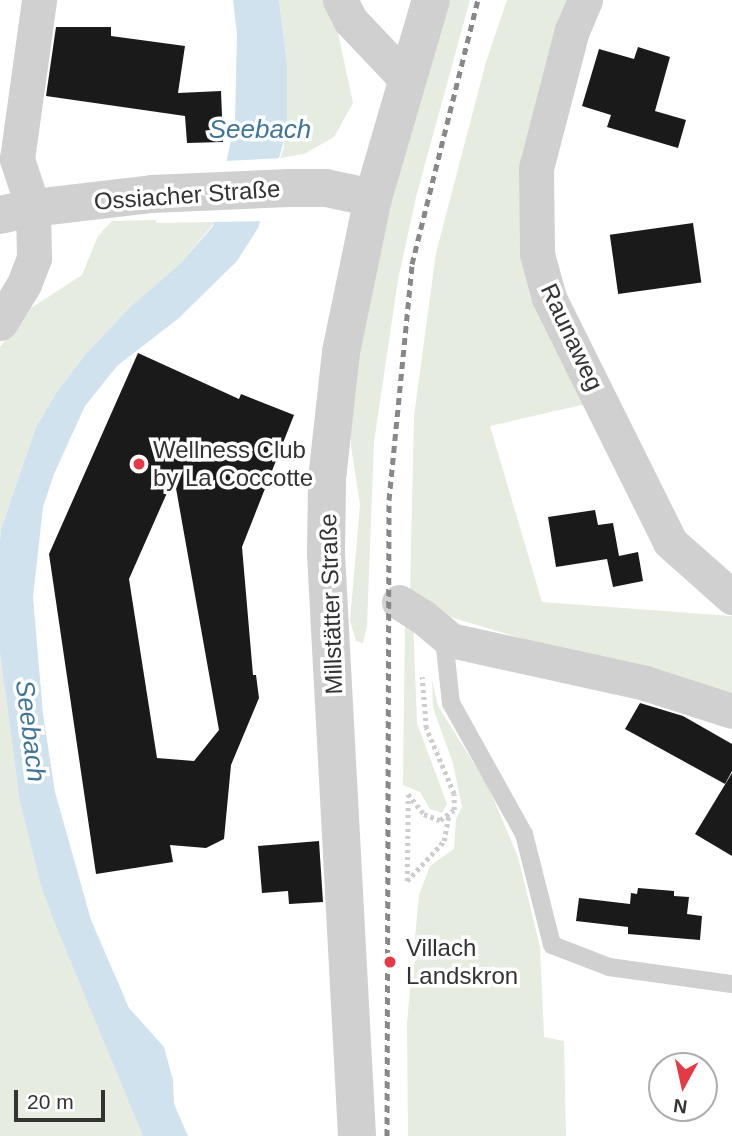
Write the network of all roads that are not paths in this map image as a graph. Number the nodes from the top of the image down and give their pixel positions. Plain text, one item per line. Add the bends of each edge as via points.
1 (39, 0) edge
2 (340, 0) edge
3 (430, 0) edge
4 (585, 0) edge
5 (406, 79) junction
6 (373, 198) junction
7 (17, 211) edge
8 (0, 323) edge
9 (732, 597) edge
10 (399, 602) dead end
11 (450, 640) junction
12 (732, 711) edge
13 (732, 984) edge
14 (356, 1136) edge

1 - 7 street via 17,159
2 - 5 street via 350,20
3 - 5 street, Millstätter Straße
4 - 9 street, Raunaweg via 568,41 536,168 537,254 549,298 670,542
5 - 6 street, Millstätter Straße
6 - 7 street, Ossiacher Straße via 326,188 289,188 152,194
6 - 14 street, Millstätter Straße via 341,352 327,480 326,554
7 - 8 street via 34,258
10 - 11 street
11 - 12 street via 645,682
11 - 13 lane via 445,648 451,703 524,834 552,945 609,967

